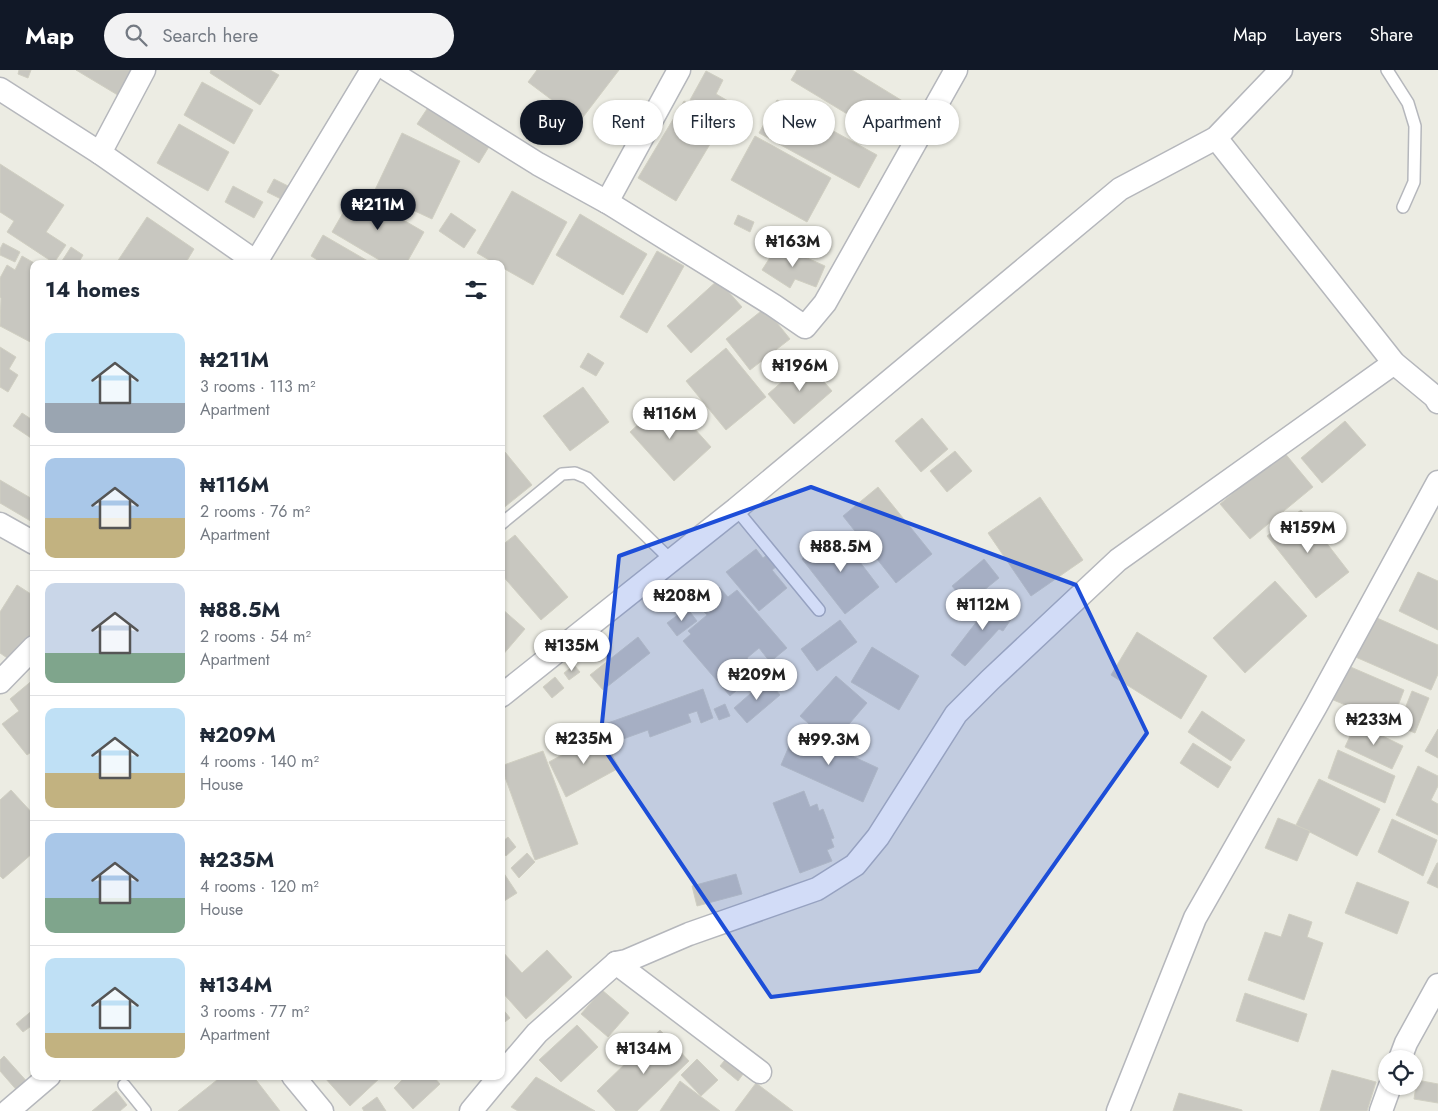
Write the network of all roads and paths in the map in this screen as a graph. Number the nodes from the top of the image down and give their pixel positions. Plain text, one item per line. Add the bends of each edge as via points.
1 (144, 70) edge
2 (372, 70) edge
3 (388, 70) edge
4 (678, 70) edge
5 (956, 70) edge
6 (1281, 70) edge
7 (1386, 70) edge
8 (3, 97) edge
9 (1216, 138) junction
10 (100, 153) junction
11 (607, 202) junction
12 (1403, 207) dead end
13 (252, 260) edge
14 (258, 260) edge
15 (1394, 363) junction
16 (1438, 402) edge
17 (1438, 482) edge
18 (736, 509) junction
19 (505, 521) edge
20 (0, 524) edge
21 (30, 541) edge
22 (670, 560) junction
23 (819, 610) dead end
24 (30, 651) edge
25 (0, 682) edge
26 (505, 693) edge
27 (616, 963) junction
28 (1438, 985) edge
29 (1403, 1050) edge
30 (505, 1071) edge
31 (760, 1072) dead end
32 (43, 1080) edge
33 (296, 1080) edge
34 (497, 1080) edge
35 (124, 1085) dead end
36 (1387, 1095) edge
37 (8, 1111) edge
38 (145, 1111) edge
39 (322, 1111) edge
40 (470, 1111) edge
41 (1118, 1111) edge
42 (1381, 1111) edge

1 - 10 street
2 - 14 street
3 - 11 street via 538,164
4 - 11 street
5 - 11 street via 825,303 805,327
6 - 9 street
7 - 12 lane via 1408,103 1415,126 1414,182
8 - 10 street
9 - 15 street
9 - 18 street via 1120,189
10 - 13 street
15 - 16 street
15 - 27 street via 1111,566 956,714 878,837 855,865 817,889
17 - 41 street via 1195,918
18 - 22 street
18 - 23 lane
19 - 22 lane via 562,474 575,473 587,478
20 - 21 street
22 - 26 street
24 - 25 street
27 - 30 street via 538,1033
27 - 31 street
28 - 29 street
32 - 37 street
33 - 39 street
34 - 40 street
35 - 38 lane
36 - 42 street

